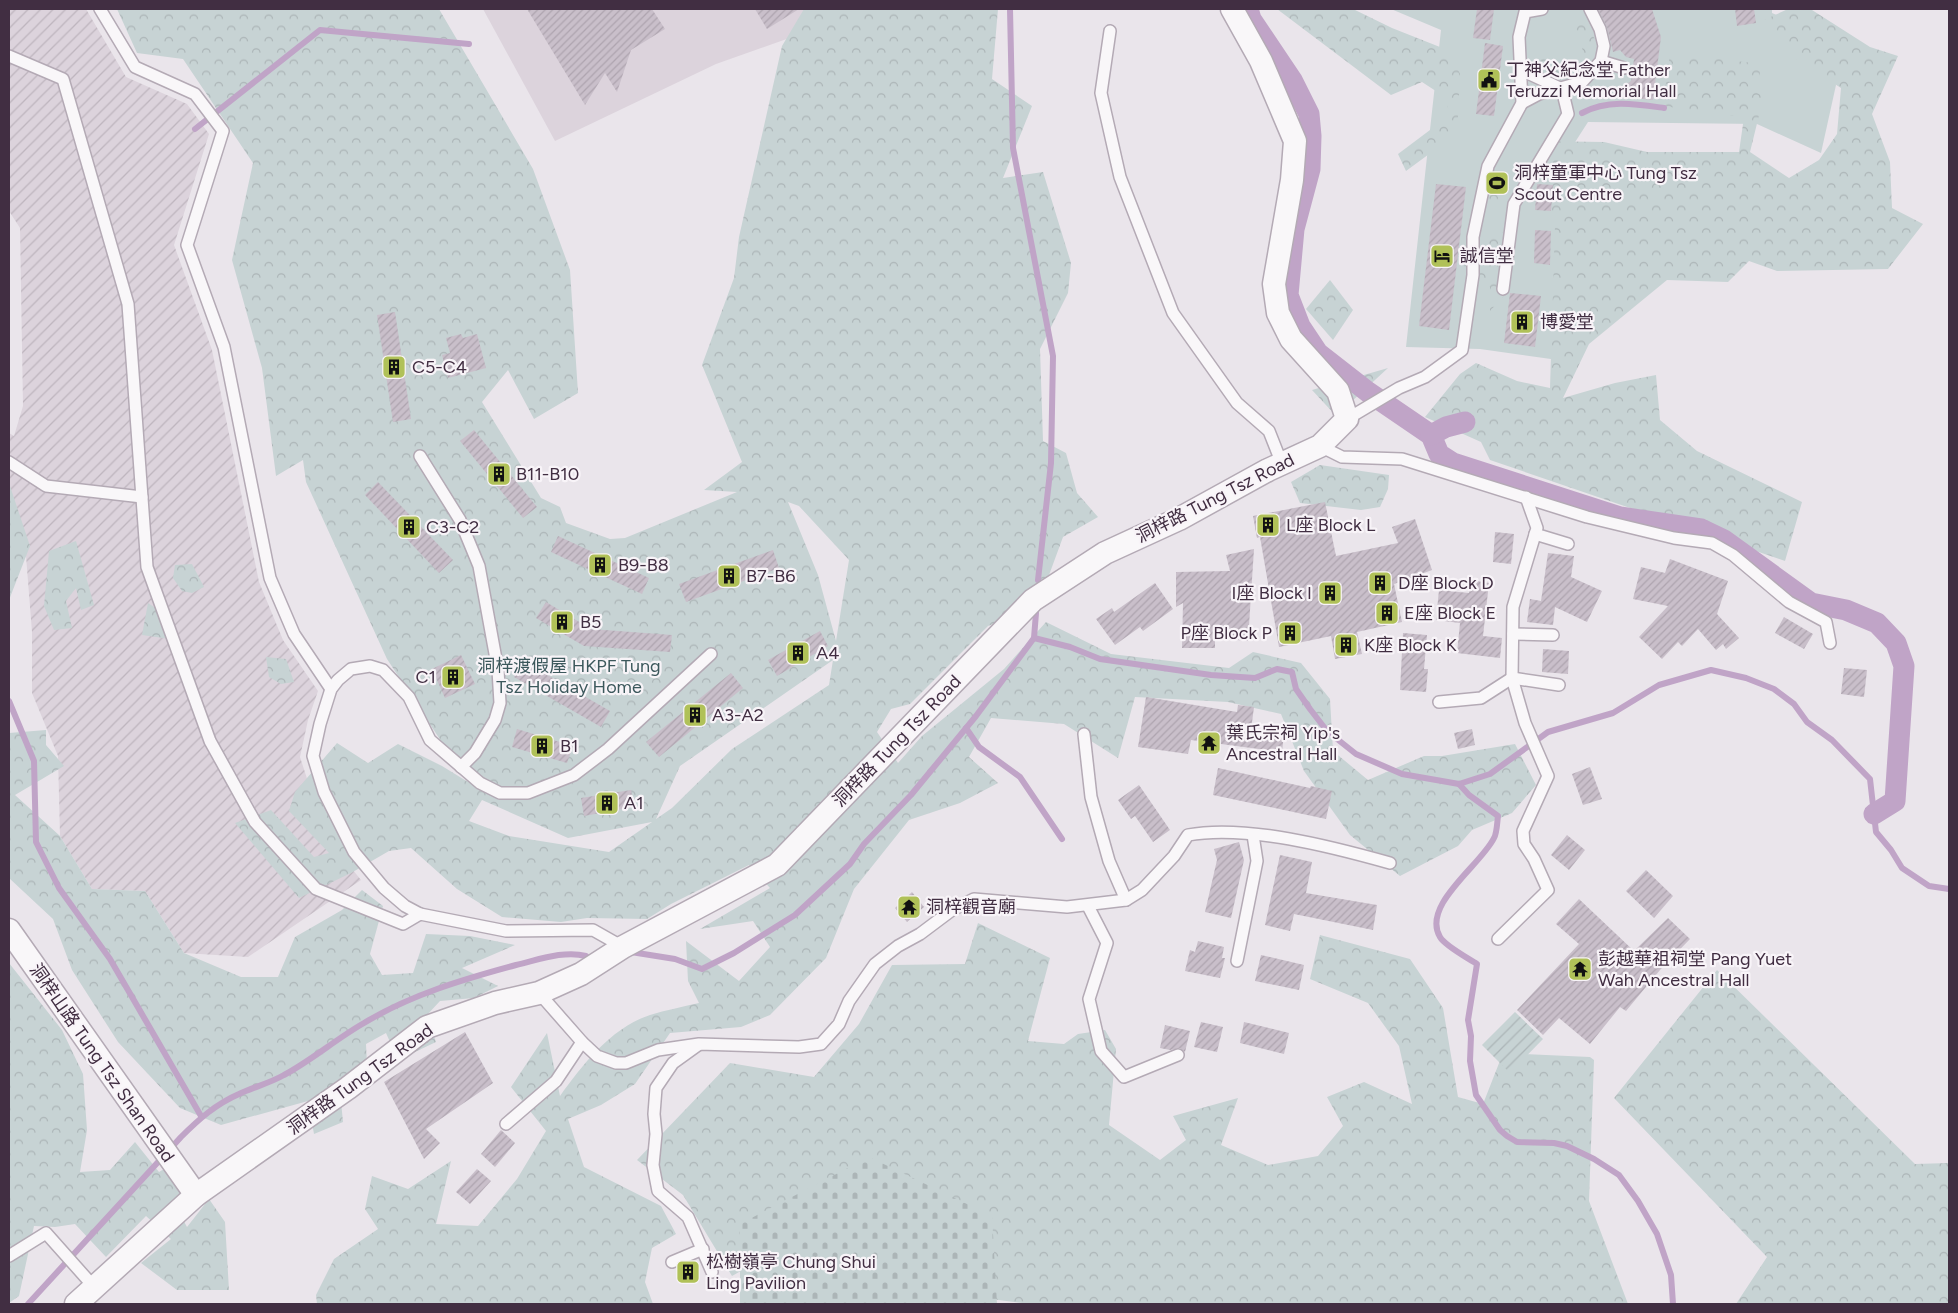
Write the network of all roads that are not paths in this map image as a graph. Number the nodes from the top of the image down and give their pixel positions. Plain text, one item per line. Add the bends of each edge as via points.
1 (100, 9) edge
2 (1232, 9) edge
3 (1542, 9) edge
4 (1590, 9) edge
5 (1522, 10) edge
6 (1110, 30) dead end
7 (9, 56) edge
8 (1601, 61) junction
9 (1624, 68) dead end
10 (1521, 70) junction
11 (1562, 89) junction
12 (1522, 103) junction
13 (1504, 289) dead end
14 (1353, 414) junction
15 (1320, 446) junction
16 (420, 456) dead end
17 (9, 462) edge
18 (1282, 464) junction
19 (142, 497) junction
20 (1526, 498) junction
21 (1535, 534) junction
22 (1568, 544) dead end
23 (1513, 634) junction
24 (1553, 634) dead end
25 (1830, 643) dead end
26 (711, 654) dead end
27 (1512, 678) junction
28 (1559, 685) dead end
29 (332, 689) junction
30 (1439, 702) dead end
31 (1084, 734) dead end
32 (461, 767) junction
33 (1253, 835) junction
34 (1390, 863) dead end
35 (1126, 900) junction
36 (1088, 906) junction
37 (420, 914) junction
38 (9, 930) edge
39 (1498, 939) dead end
40 (623, 947) junction
41 (1237, 961) dead end
42 (539, 993) junction
43 (582, 1042) junction
44 (699, 1044) junction
45 (1178, 1055) dead end
46 (506, 1124) dead end
47 (196, 1195) junction
48 (703, 1249) junction
49 (9, 1256) edge
50 (672, 1262) dead end
51 (712, 1272) dead end
52 (95, 1288) junction
53 (76, 1304) edge

1 - 29 lane via 135,68 195,94 223,131 187,245 224,347 270,578 294,634
2 - 14 street via 1261,61 1294,141 1292,180 1274,284 1278,313 1291,339 1338,391
3 - 5 lane
4 - 8 lane via 1604,46
5 - 10 lane via 1519,37
6 - 18 lane via 1100,93 1120,177 1174,313 1237,403 1269,431
7 - 19 lane via 63,79 128,304
8 - 9 lane
8 - 11 lane via 1582,82
10 - 11 lane
10 - 12 lane
11 - 12 lane via 1539,94
11 - 13 lane via 1568,114 1514,204
12 - 14 lane via 1488,166 1473,237 1473,275 1462,350 1425,377
14 - 15 street, 洞梓路 Tung Tsz Road
15 - 18 street, 洞梓路 Tung Tsz Road
15 - 20 lane via 1342,458 1402,459
16 - 32 lane via 460,520 479,566 498,670 500,703 495,720 475,753
17 - 19 lane via 46,486
18 - 40 street, 洞梓路 Tung Tsz Road via 1179,519 1105,553 1033,600 777,865
19 - 37 lane via 147,567 210,742 255,822 316,889 402,924
20 - 21 lane via 1537,528
20 - 25 lane via 1595,519 1674,538 1712,543 1732,555 1789,602 1826,622
21 - 22 lane
21 - 23 lane via 1513,607
23 - 24 lane
23 - 27 lane
26 - 32 lane via 608,749 574,775 535,791 500,794
27 - 28 lane
27 - 30 lane via 1481,698
27 - 39 lane via 1525,722 1548,776 1523,831 1524,844 1548,890
29 - 32 lane via 351,669 370,666 383,670 409,697 430,740
29 - 37 lane via 313,756 324,792 354,852 384,888
31 - 35 lane via 1091,797 1109,861
33 - 34 lane via 1337,848
33 - 35 lane via 1208,831 1188,835 1174,856 1142,890
33 - 41 lane via 1257,861
35 - 36 lane
36 - 44 lane via 974,899 952,910 875,964 849,1000 839,1024 821,1044 799,1048
36 - 45 lane via 1107,943 1090,999 1101,1051 1124,1077
37 - 40 lane via 506,931 593,930
38 - 47 street, 洞梓山路 Tung Tsz Shan Road
40 - 42 street, 洞梓路 Tung Tsz Road via 581,974
42 - 43 lane
42 - 47 street, 洞梓路 Tung Tsz Road via 495,1003 428,1027 341,1094
43 - 44 lane via 597,1056 626,1063 658,1050
43 - 46 lane via 556,1081
44 - 48 lane via 673,1063 656,1088 653,1165 658,1191 684,1212
47 - 52 street, 洞梓路 Tung Tsz Road
48 - 50 lane
48 - 51 lane
49 - 52 lane via 46,1233
52 - 53 street, 洞梓路 Tung Tsz Road

